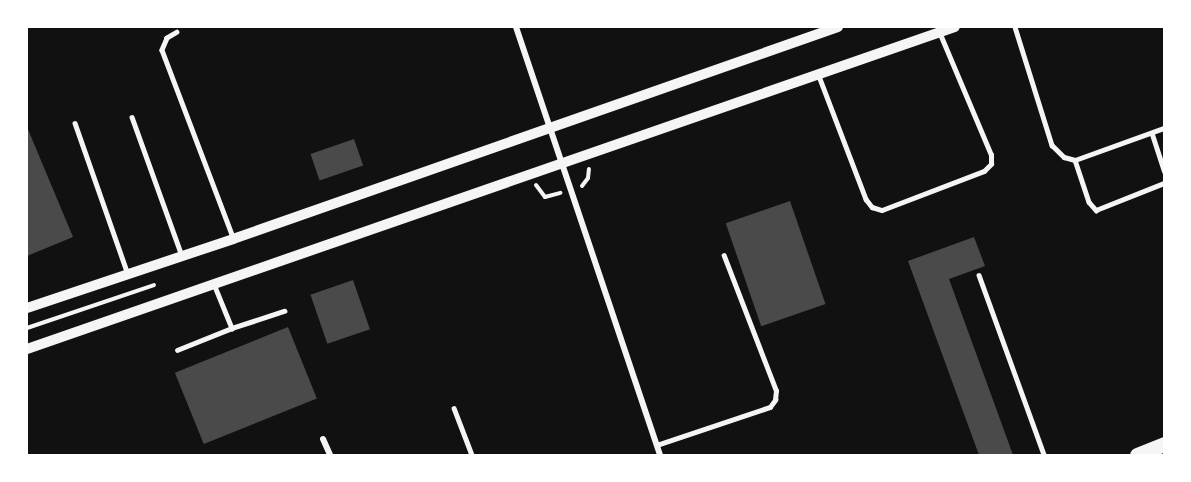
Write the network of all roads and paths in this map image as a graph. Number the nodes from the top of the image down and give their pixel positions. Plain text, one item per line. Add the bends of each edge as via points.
1 (516, 27) edge
2 (838, 27) edge
3 (955, 27) edge
4 (1015, 27) edge
5 (177, 32) dead end
6 (939, 32) junction
7 (819, 74) junction
8 (132, 117) dead end
9 (75, 123) dead end
10 (550, 127) junction
11 (1164, 128) edge
12 (1152, 133) junction
13 (1075, 160) junction
14 (560, 162) junction
15 (1164, 171) edge
16 (1164, 183) edge
17 (233, 239) junction
18 (182, 256) junction
19 (724, 256) dead end
20 (128, 274) junction
21 (979, 275) dead end
22 (213, 284) junction
23 (154, 285) dead end
24 (27, 308) edge
25 (284, 311) dead end
26 (27, 328) edge
27 (232, 328) junction
28 (27, 349) edge
29 (177, 350) dead end
30 (454, 408) dead end
31 (323, 439) dead end
32 (1164, 444) edge
33 (657, 446) junction
34 (330, 455) edge
35 (472, 455) edge
36 (660, 455) edge
37 (1044, 455) edge
38 (1137, 455) edge

1 - 10 street
2 - 10 street
3 - 6 street
4 - 13 lane via 1052,144 1064,157
5 - 17 lane via 166,38 162,50
6 - 7 street
6 - 7 lane via 992,155 991,164 984,171 882,210 872,207 866,199
7 - 14 street
8 - 18 lane
9 - 20 lane
10 - 14 street
10 - 17 street
11 - 12 lane
12 - 13 lane
12 - 15 lane
13 - 16 lane via 1089,202 1096,210
14 - 22 street
14 - 33 street
17 - 18 street
18 - 20 street
19 - 33 lane via 776,392 775,400 770,407
20 - 24 street
21 - 37 lane
22 - 27 lane
22 - 28 street
23 - 26 path
25 - 27 lane
27 - 29 lane
30 - 35 lane
31 - 34 street
32 - 38 main road
33 - 36 street

